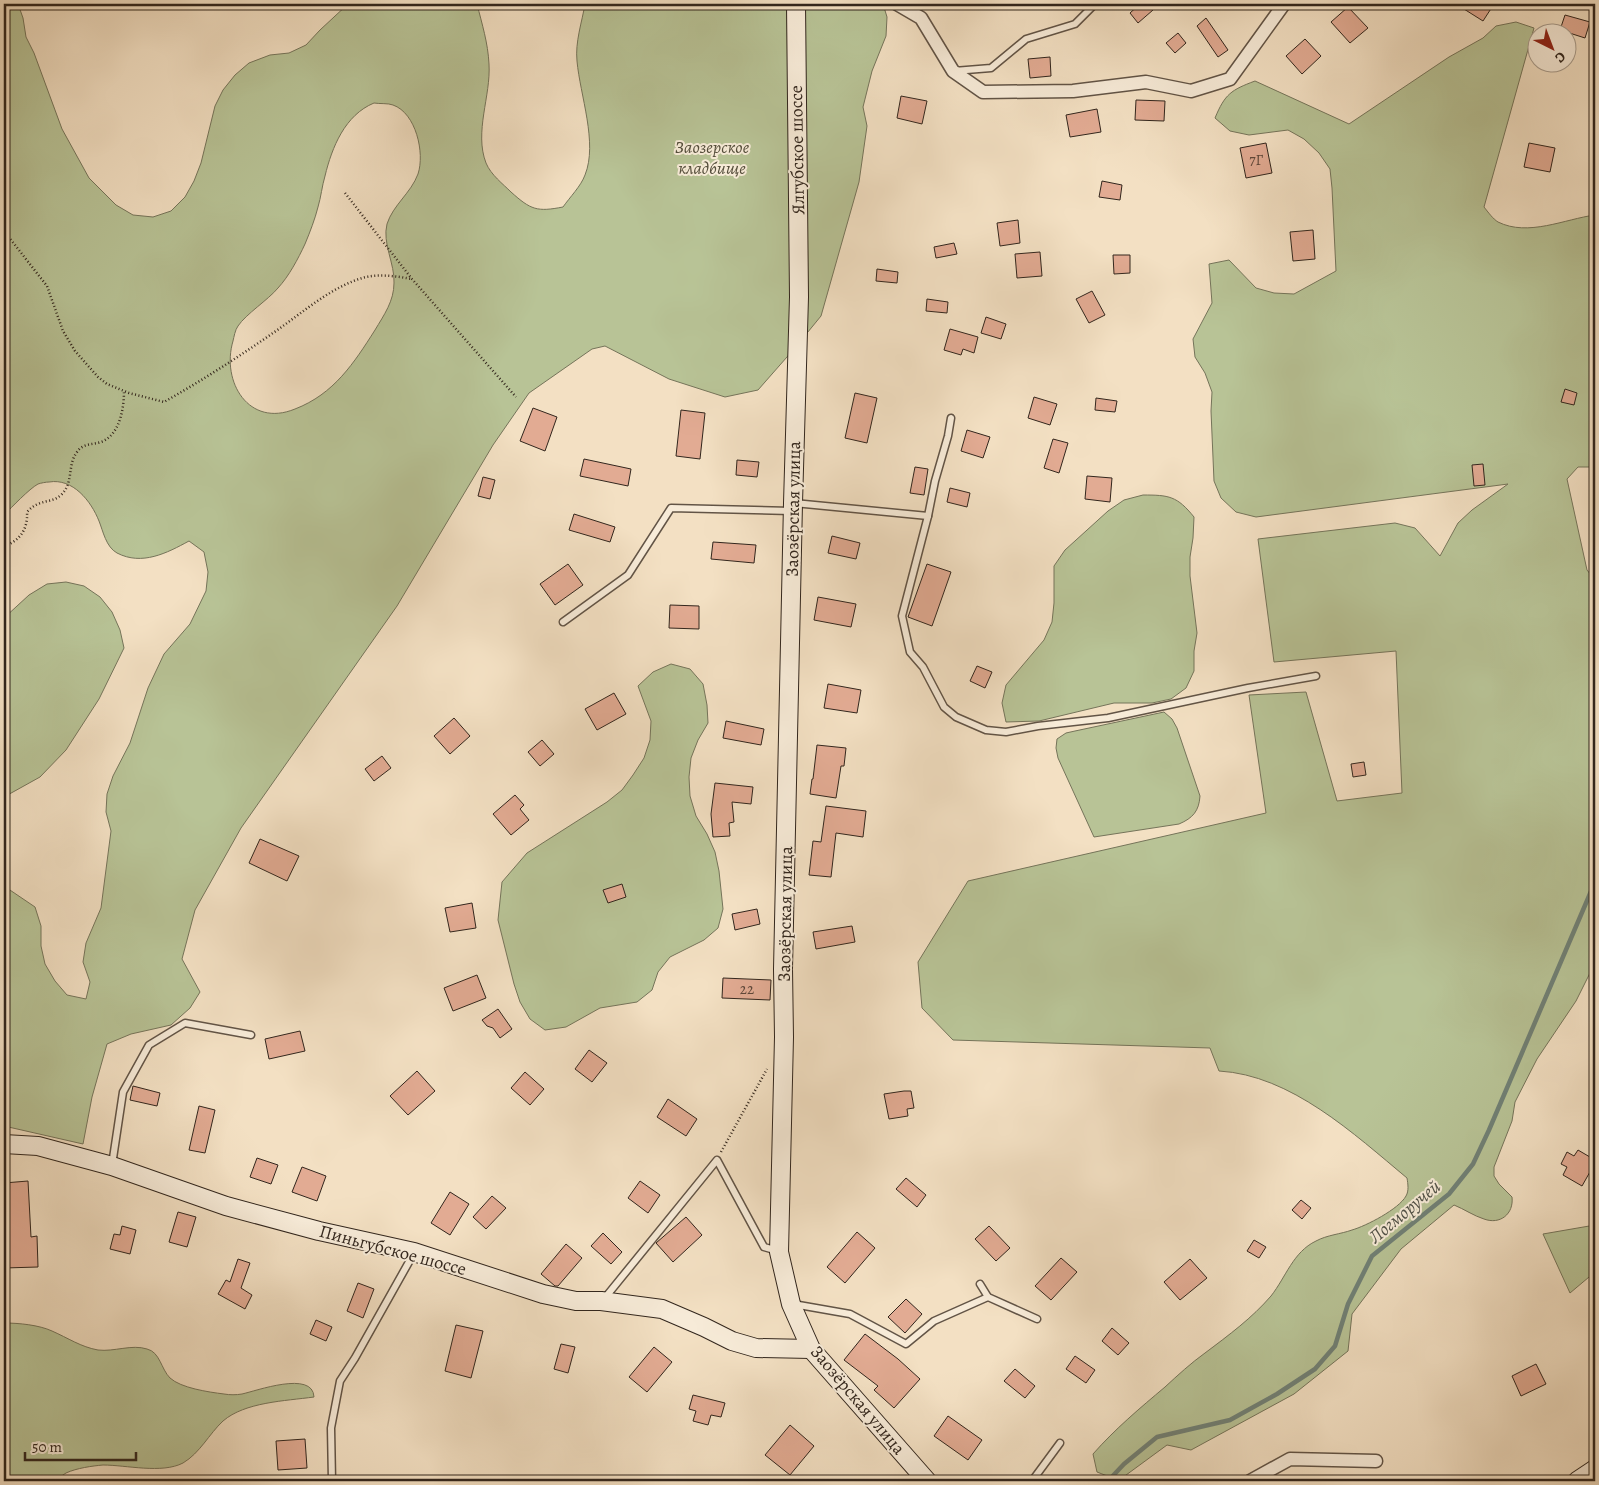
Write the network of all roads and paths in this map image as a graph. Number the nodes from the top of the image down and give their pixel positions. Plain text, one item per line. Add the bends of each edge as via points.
1 (796, 4) edge
2 (898, 4) edge
3 (1095, 4) edge
4 (1284, 4) edge
5 (953, 71) junction
6 (345, 193) dead end
7 (4, 231) edge
8 (412, 279) junction
9 (799, 297) joint
10 (124, 391) junction
11 (516, 397) dead end
12 (951, 418) dead end
13 (793, 507) junction
14 (928, 516) junction
15 (4, 546) edge
16 (563, 622) dead end
17 (1316, 676) dead end
18 (251, 1035) dead end
19 (771, 1062) dead end
20 (4, 1144) edge
21 (717, 1160) junction
22 (112, 1166) junction
23 (414, 1252) junction
24 (779, 1252) junction
25 (980, 1284) dead end
26 (988, 1297) junction
27 (601, 1302) junction
28 (792, 1304) junction
29 (1037, 1319) dead end
30 (811, 1349) junction
31 (1060, 1443) dead end
32 (1376, 1461) dead end
33 (1595, 1469) edge
34 (332, 1481) edge
35 (927, 1481) edge
36 (1032, 1481) edge
37 (1250, 1481) edge
38 (1577, 1481) edge

1 - 9 street, Ялгубское шоссе
2 - 5 street via 921,18
3 - 5 lane via 1075,24 1026,39 991,68
4 - 5 street via 1230,79 1191,91 1146,82 1073,91 983,92
6 - 8 path
7 - 10 path via 47,286 63,331 75,351 98,377
8 - 10 path via 372,276 350,282 319,299 200,382 164,402
8 - 11 path
9 - 13 street, Заозёрская улица
10 - 15 path via 122,415 110,436 78,450 69,484 62,494 31,508 27,512 24,532
12 - 14 lane
13 - 14 lane
13 - 16 lane via 671,508 628,575
13 - 24 street, Заозёрская улица
14 - 17 lane via 902,616 910,652 923,667 944,707 956,717 978,727 1006,732 1094,720
18 - 22 lane via 185,1023 149,1046 123,1092
19 - 21 path
20 - 22 street, Пиньгубское шоссе via 38,1146
21 - 24 lane via 764,1247
21 - 27 lane
22 - 23 street, Пиньгубское шоссе via 226,1206
23 - 27 street, Пиньгубское шоссе via 543,1294
23 - 34 lane via 340,1381 331,1428
24 - 28 street, Заозёрская улица
25 - 26 lane
26 - 28 lane via 934,1321 906,1344 850,1314
26 - 29 lane
27 - 30 street, Пиньгубское шоссе via 662,1309 732,1341 756,1348
28 - 30 street, Заозёрская улица
30 - 35 street, Заозёрская улица
31 - 36 lane
32 - 37 street via 1290,1459
33 - 38 street

